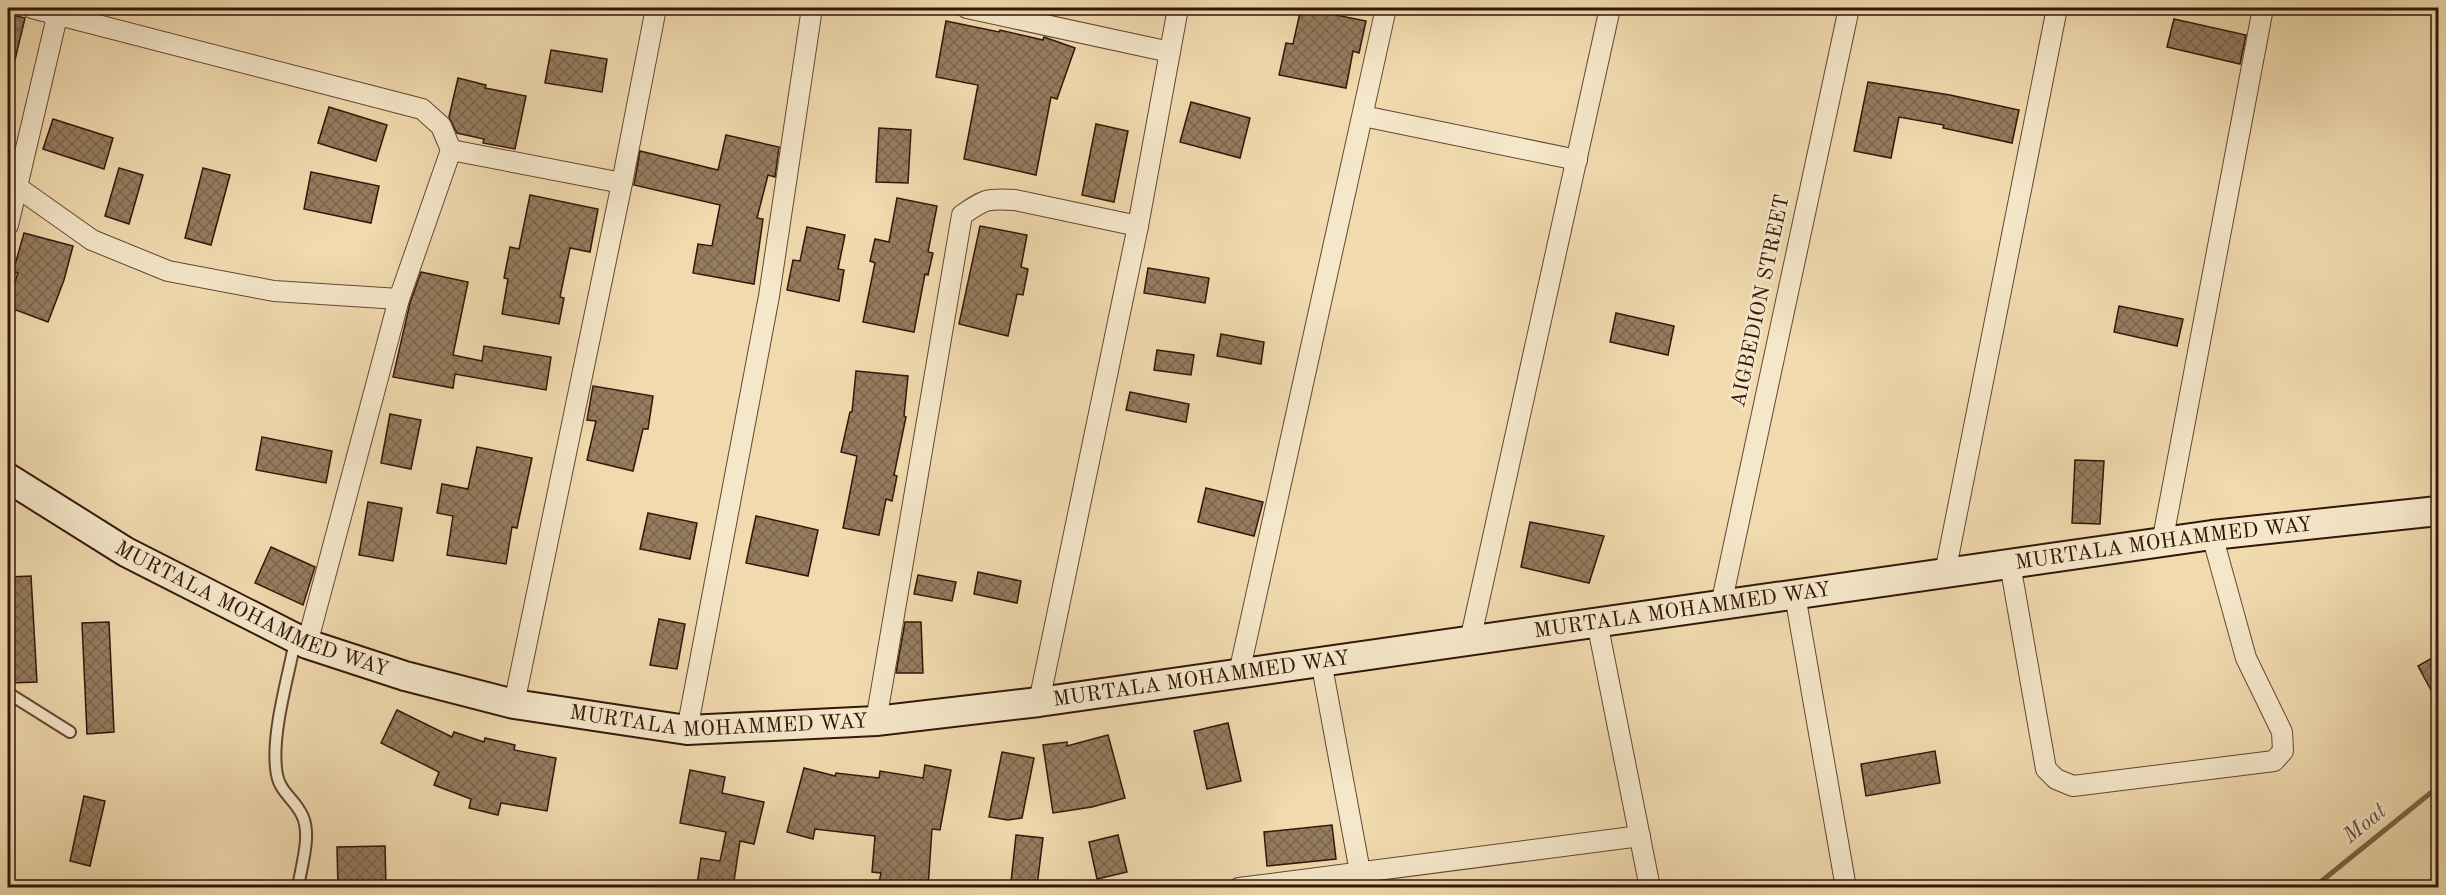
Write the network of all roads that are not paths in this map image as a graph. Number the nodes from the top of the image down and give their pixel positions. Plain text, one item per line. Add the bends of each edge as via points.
1 (32, 8) edge
2 (656, 8) edge
3 (812, 8) edge
4 (967, 8) edge
5 (1178, 8) edge
6 (1386, 8) edge
7 (1610, 8) edge
8 (1849, 8) edge
9 (2058, 8) edge
10 (2263, 8) edge
11 (58, 11) edge
12 (1170, 52) junction
13 (1363, 116) junction
14 (451, 150) junction
15 (1577, 160) junction
16 (622, 183) junction
17 (17, 187) junction
18 (8, 225) edge
19 (1138, 226) junction
20 (399, 299) junction
21 (8, 478) edge
22 (2439, 511) edge
23 (2212, 535) junction
24 (2162, 543) junction
25 (2010, 564) junction
26 (1946, 573) junction
27 (1795, 595) junction
28 (1721, 605) junction
29 (1597, 622) junction
30 (1470, 640) junction
31 (301, 641) junction
32 (1322, 661) junction
33 (1239, 673) junction
34 (8, 693) edge
35 (1039, 702) junction
36 (514, 704) junction
37 (876, 721) junction
38 (687, 730) junction
39 (70, 732) dead end
40 (1640, 836) junction
41 (1362, 880) edge
42 (298, 888) edge
43 (1239, 888) edge
44 (1650, 888) edge
45 (1846, 888) edge

1 - 11 street
2 - 16 street
3 - 38 street via 769,296
4 - 12 street
5 - 12 street
6 - 13 street
7 - 15 street
8 - 28 street, AIGBEDION STREET
9 - 26 street
10 - 24 street
11 - 14 street via 422,109 441,126
11 - 17 street
12 - 19 street
13 - 15 street
13 - 33 street
14 - 16 street
14 - 20 street
15 - 30 street
16 - 36 street
17 - 18 street
17 - 20 street via 92,240 168,271 274,291
19 - 35 street
19 - 37 street via 997,198 984,200 962,215
20 - 31 street
21 - 31 street, MURTALA MOHAMMED WAY via 126,552
22 - 23 street, MURTALA MOHAMMED WAY
23 - 24 street, MURTALA MOHAMMED WAY
23 - 25 street via 2246,658 2282,732 2283,751 2274,761 2073,786 2056,779 2046,769
24 - 25 street, MURTALA MOHAMMED WAY
25 - 26 street, MURTALA MOHAMMED WAY
26 - 27 street, MURTALA MOHAMMED WAY
27 - 28 street, MURTALA MOHAMMED WAY
27 - 45 street
28 - 29 street, MURTALA MOHAMMED WAY
29 - 30 street, MURTALA MOHAMMED WAY
29 - 40 street
30 - 32 street, MURTALA MOHAMMED WAY
31 - 36 street, MURTALA MOHAMMED WAY via 405,676
31 - 42 lane via 276,742 278,782 305,823
32 - 33 street, MURTALA MOHAMMED WAY
32 - 41 street
33 - 35 street, MURTALA MOHAMMED WAY
34 - 39 lane
35 - 37 street, MURTALA MOHAMMED WAY
36 - 38 street, MURTALA MOHAMMED WAY
37 - 38 street, MURTALA MOHAMMED WAY
40 - 41 street
40 - 44 street
41 - 43 street

